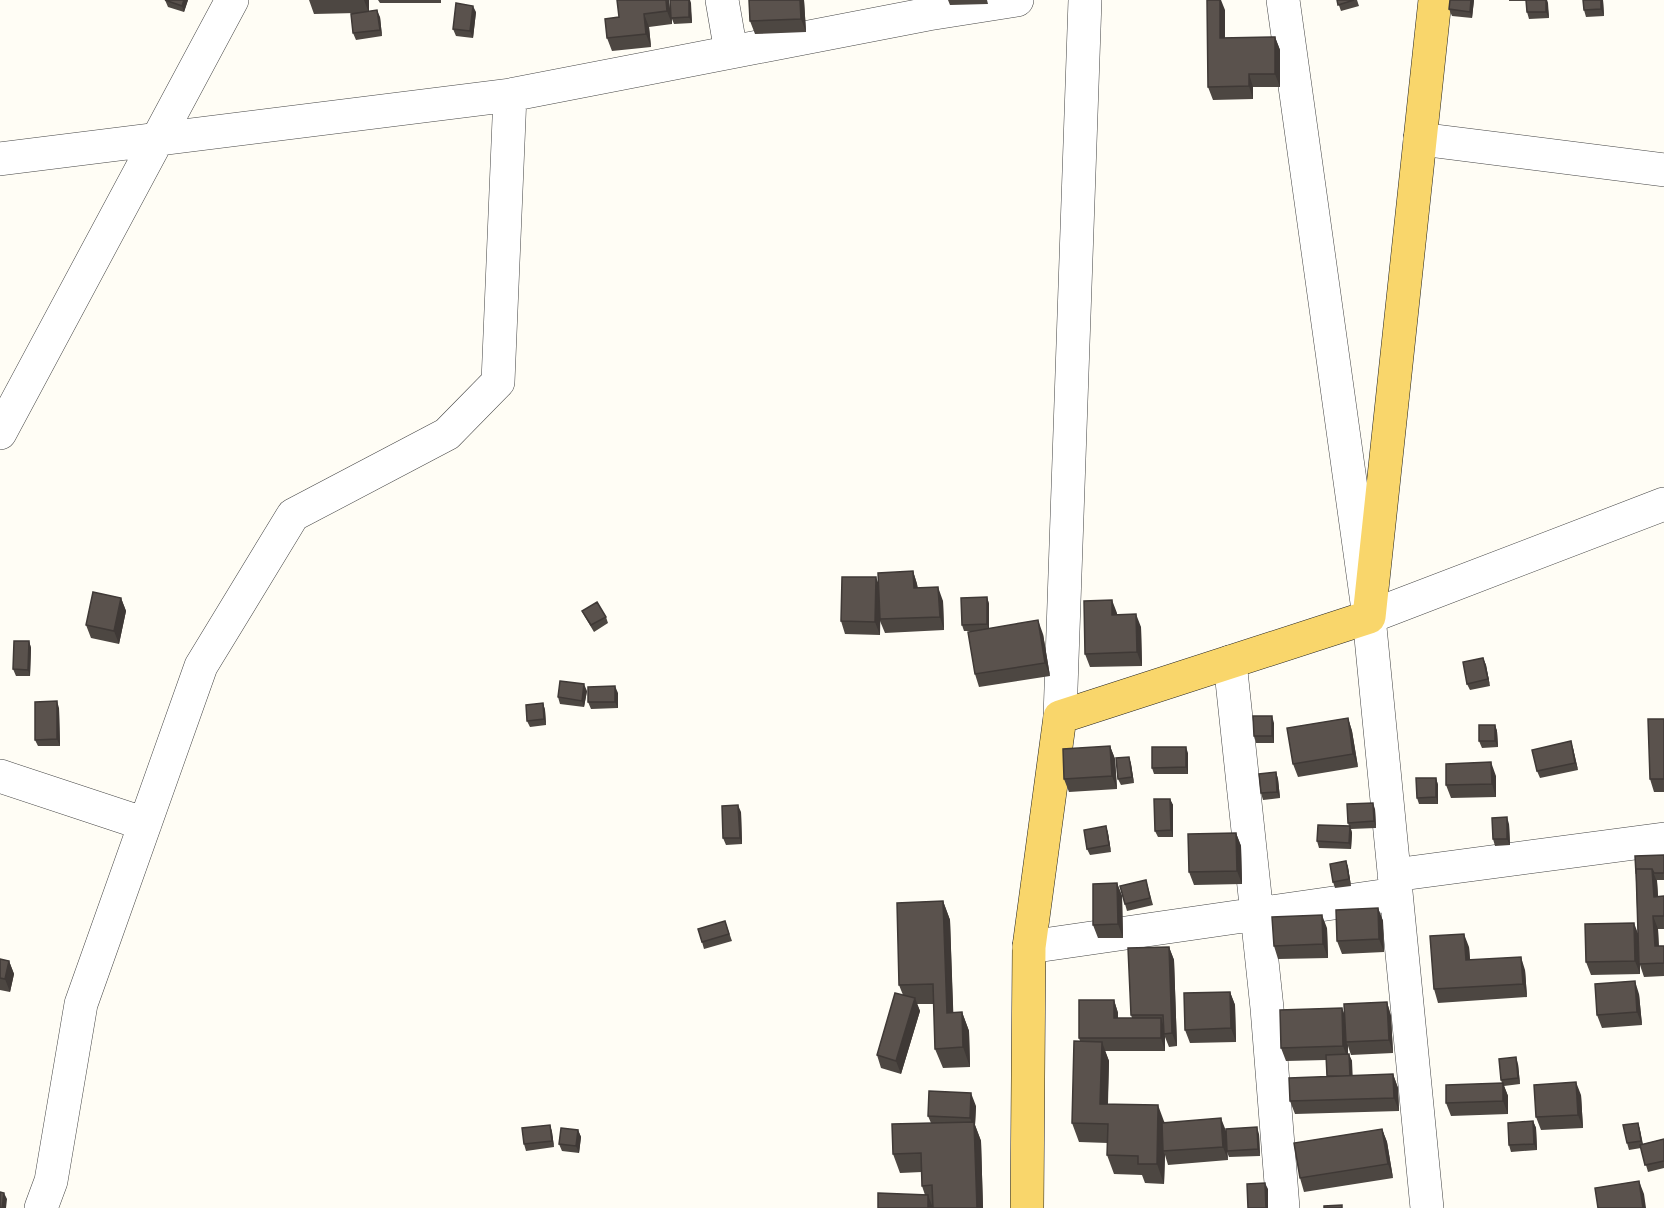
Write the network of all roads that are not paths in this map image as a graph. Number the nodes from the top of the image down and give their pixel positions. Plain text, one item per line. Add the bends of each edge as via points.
1 (232, 0) edge
2 (722, 0) edge
3 (1017, 0) edge
4 (1085, 0) edge
5 (1283, 0) edge
6 (1435, 0) edge
7 (927, 7) edge
8 (730, 52) junction
9 (510, 95) junction
10 (1420, 139) junction
11 (158, 140) junction
12 (0, 159) edge
13 (1664, 170) edge
14 (0, 433) edge
15 (1664, 504) edge
16 (1369, 617) junction
17 (1230, 662) junction
18 (1060, 717) junction
19 (0, 777) edge
20 (145, 824) junction
21 (1664, 839) edge
22 (1395, 885) junction
23 (1257, 914) junction
24 (1029, 947) junction
25 (41, 1208) edge
26 (1027, 1208) edge
27 (1283, 1208) edge
28 (1427, 1208) edge

1 - 11 street
2 - 8 street
3 - 7 street
4 - 18 street
5 - 16 street
6 - 10 main road
7 - 8 street
8 - 9 street
9 - 11 street
9 - 20 street via 498,382 447,434 293,515 201,666
10 - 13 street
10 - 16 main road
11 - 12 street
11 - 14 street
15 - 16 street
16 - 17 main road
16 - 22 street
17 - 18 main road
17 - 23 street
18 - 24 main road
19 - 20 street
20 - 25 street via 81,1004 51,1181
21 - 22 street
22 - 23 street
22 - 28 street
23 - 24 street
23 - 27 street
24 - 26 main road

